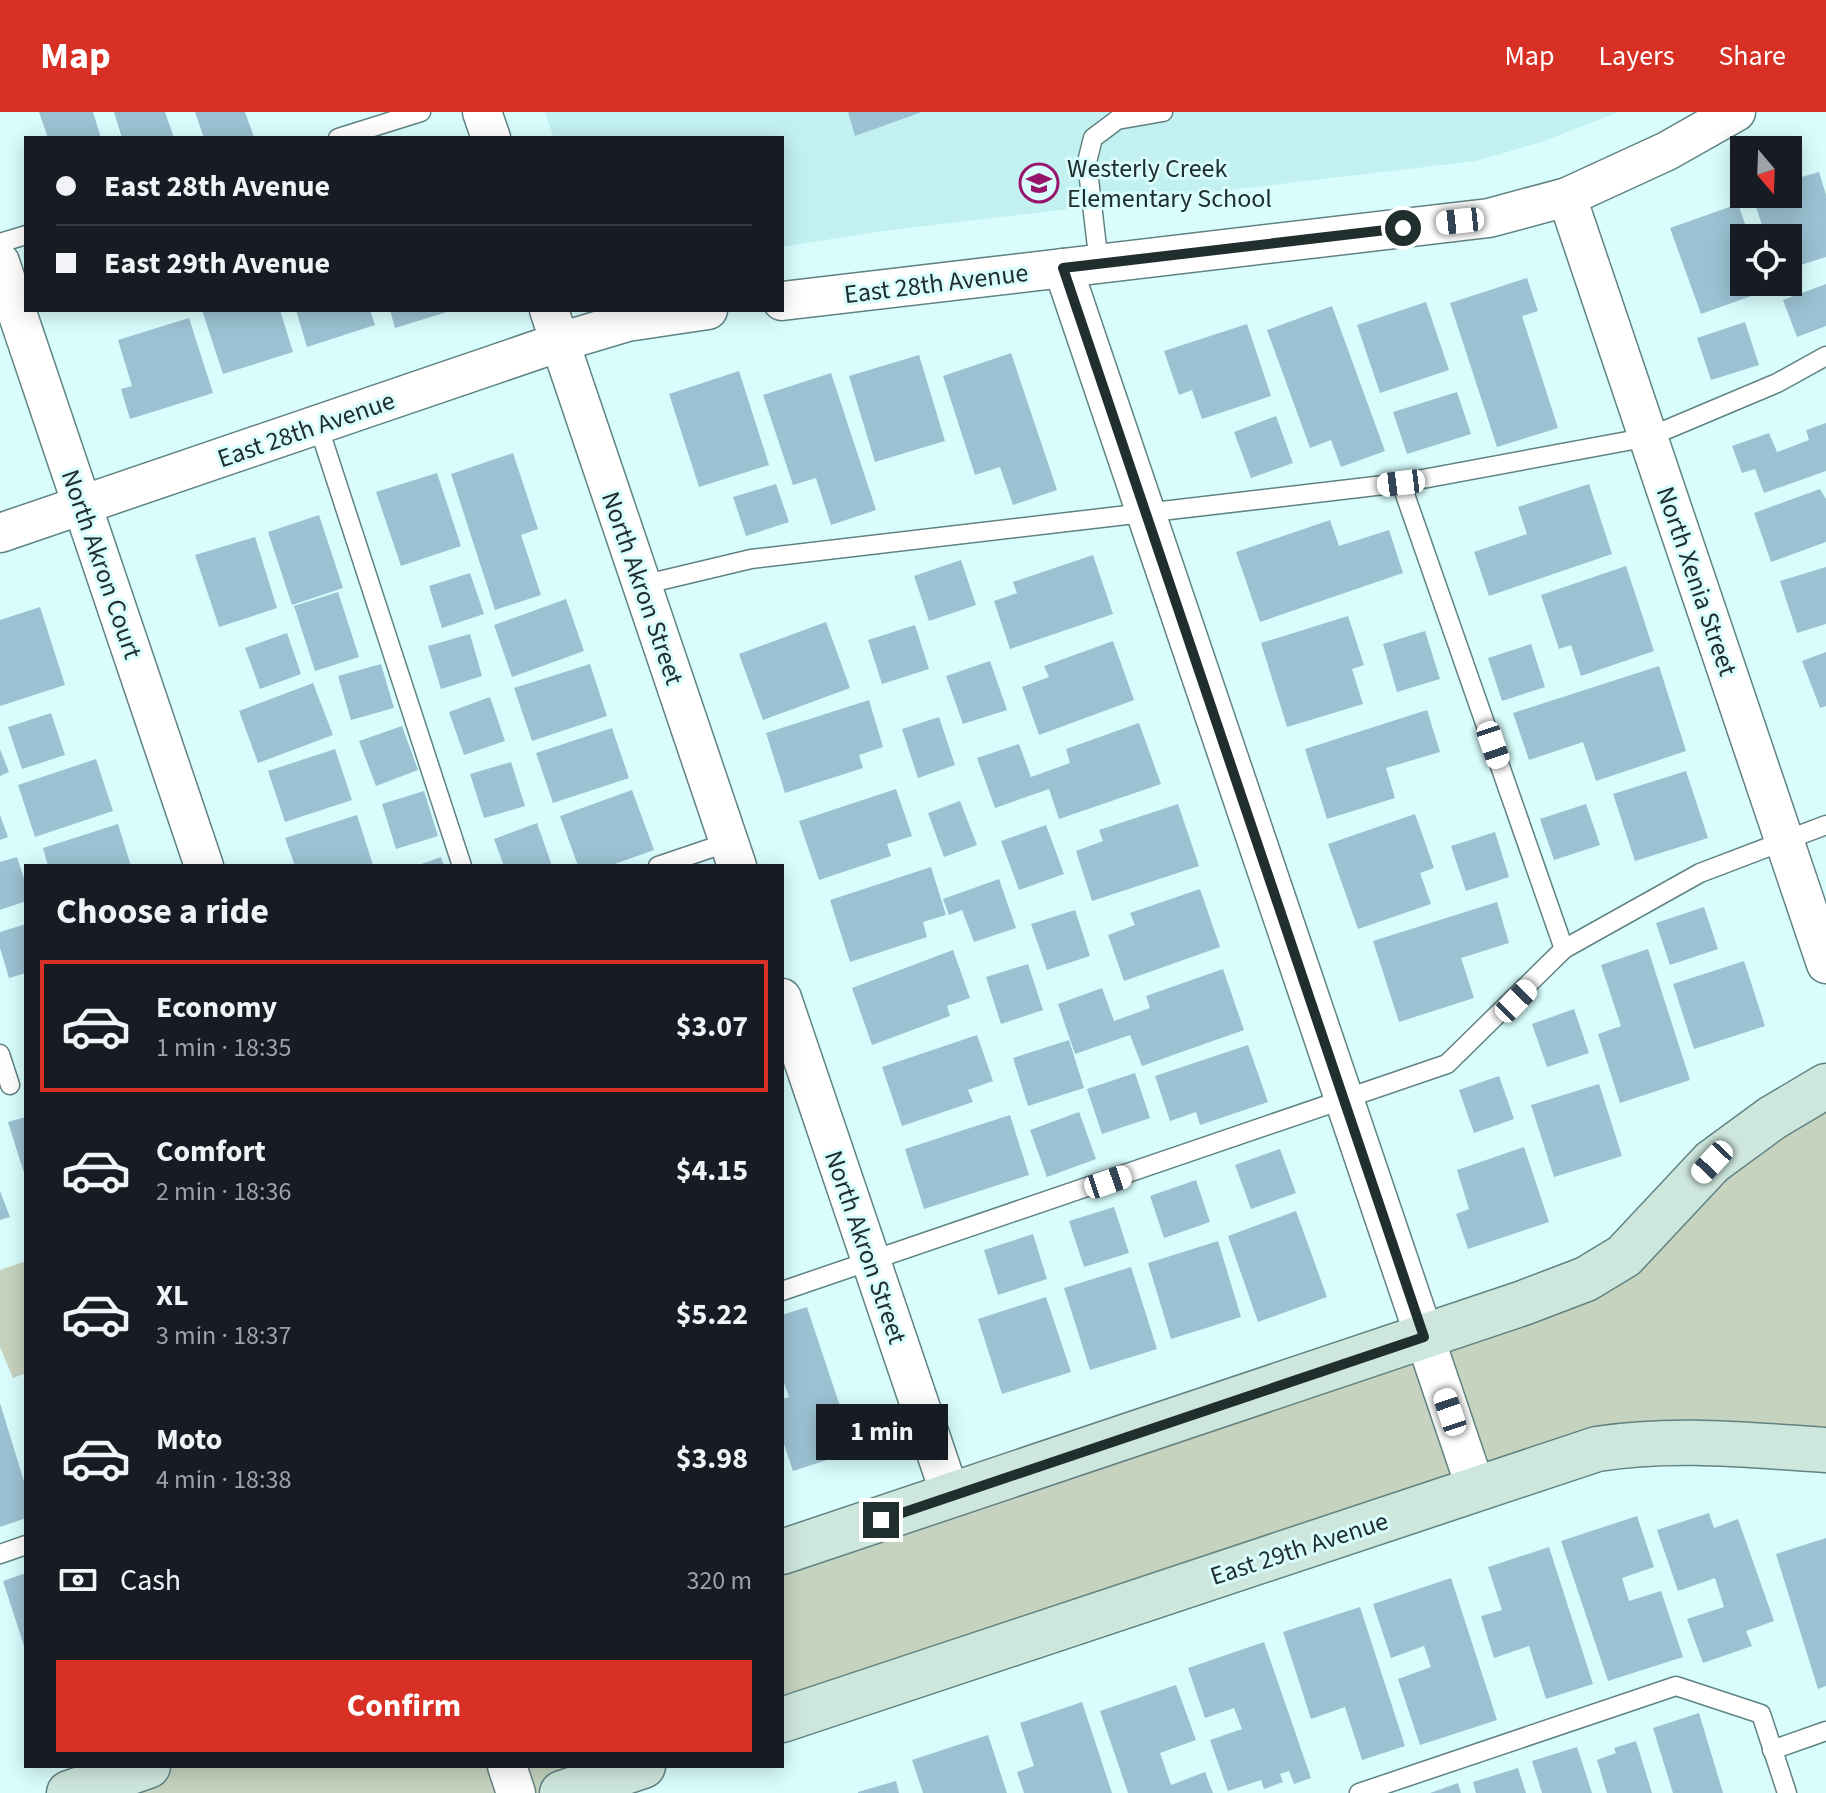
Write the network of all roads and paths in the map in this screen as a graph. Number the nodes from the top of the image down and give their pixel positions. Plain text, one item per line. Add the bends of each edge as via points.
1 (421, 112) edge
2 (482, 112) edge
3 (1163, 112) edge
4 (1736, 112) edge
5 (344, 136) edge
6 (490, 136) edge
7 (1567, 197) junction
8 (24, 236) edge
9 (0, 243) edge
10 (0, 262) edge
11 (1081, 266) junction
12 (784, 301) edge
13 (694, 312) edge
14 (555, 326) edge
15 (1826, 356) edge
16 (318, 425) junction
17 (1649, 437) junction
18 (1401, 483) junction
19 (82, 505) junction
20 (1146, 515) junction
21 (0, 533) edge
22 (642, 585) junction
23 (1826, 825) edge
24 (1784, 838) junction
25 (733, 854) edge
26 (203, 864) edge
27 (461, 864) edge
28 (670, 864) edge
29 (1564, 949) junction
30 (1826, 964) edge
31 (784, 1004) edge
32 (0, 1054) edge
33 (12, 1084) edge
34 (1826, 1086) edge
35 (1345, 1102) junction
36 (871, 1261) junction
37 (784, 1290) edge
38 (1424, 1337) junction
39 (1826, 1450) edge
40 (1476, 1489) junction
41 (951, 1497) junction
42 (24, 1546) edge
43 (784, 1551) edge
44 (0, 1554) edge
45 (784, 1719) edge
46 (1826, 1731) edge
47 (1772, 1750) junction
48 (142, 1768) edge
49 (508, 1768) edge
50 (637, 1768) edge
51 (69, 1793) edge
52 (516, 1793) edge
53 (562, 1793) edge
54 (1359, 1793) edge
55 (1787, 1793) edge

1 - 5 lane
2 - 6 street
3 - 11 lane via 1117,120 1093,138
4 - 7 street, East 28th Avenue
7 - 11 street, East 28th Avenue via 1489,218
7 - 17 street, North Xenia Street
8 - 9 lane
10 - 19 street, North Akron Court
11 - 12 street, East 28th Avenue
11 - 20 street
13 - 14 street, East 28th Avenue
14 - 16 street, East 28th Avenue
14 - 22 street, North Akron Street
15 - 17 lane via 1777,383
16 - 19 street, East 28th Avenue
16 - 27 lane
17 - 18 lane
17 - 24 street, North Xenia Street
18 - 20 lane
18 - 29 lane
19 - 21 street, East 28th Avenue
19 - 26 street, North Akron Court
20 - 22 lane via 751,559
20 - 35 street
22 - 25 street, North Akron Street
23 - 24 lane
24 - 29 lane via 1700,873
24 - 30 street, North Xenia Street
25 - 28 lane
29 - 35 lane via 1447,1064
31 - 36 street, North Akron Street
32 - 33 lane
34 - 38 street via 1712,1162 1624,1256 1586,1279
35 - 36 lane
35 - 38 street
36 - 37 lane
36 - 41 street, North Akron Street
38 - 40 street
38 - 41 street
39 - 40 street, East 29th Avenue via 1647,1441 1597,1449
40 - 45 street, East 29th Avenue
41 - 43 street
42 - 44 lane
46 - 47 lane
47 - 54 lane via 1761,1714 1676,1686
47 - 55 lane
48 - 51 street
49 - 52 street
50 - 53 street

